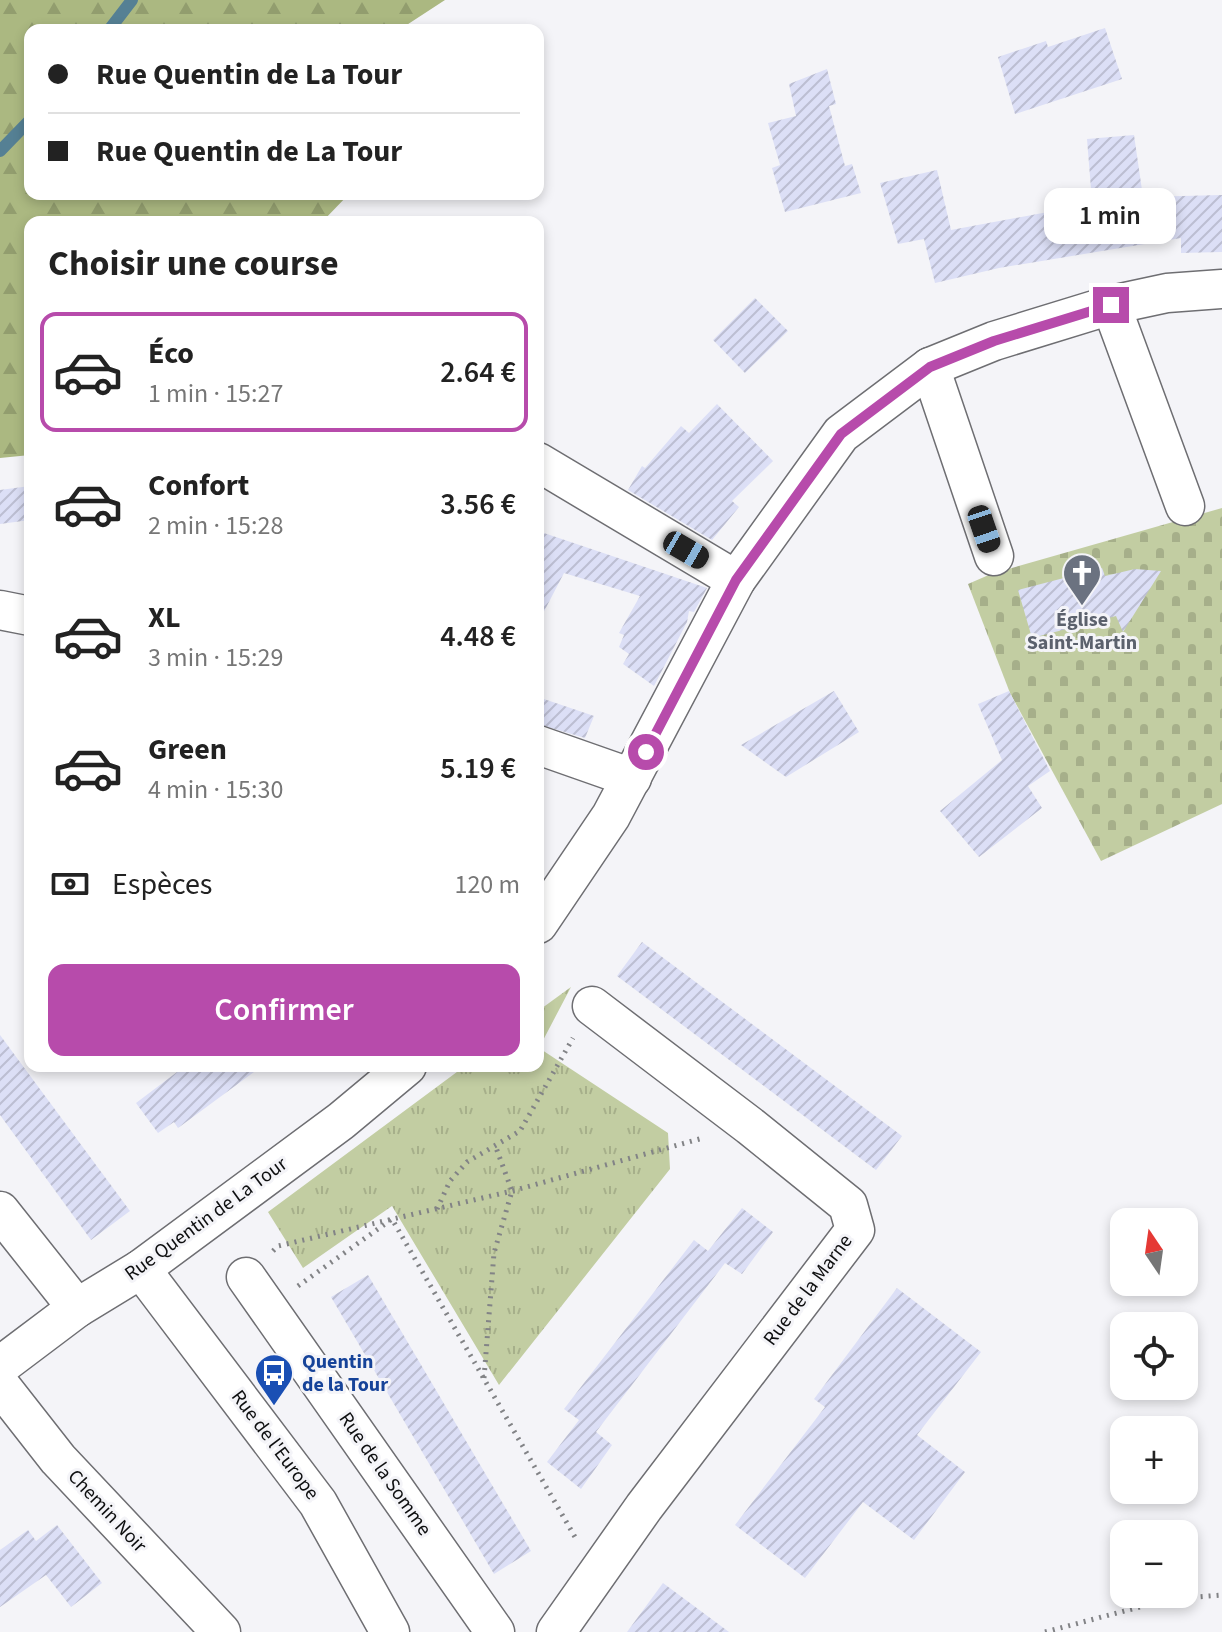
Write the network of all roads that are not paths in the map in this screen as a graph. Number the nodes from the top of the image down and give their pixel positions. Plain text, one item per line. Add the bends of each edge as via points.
1 (1222, 289) edge
2 (1111, 305) junction
3 (930, 367) junction
4 (544, 466) edge
5 (1185, 506) dead end
6 (994, 556) dead end
7 (736, 580) junction
8 (0, 610) edge
9 (24, 615) edge
10 (544, 747) edge
11 (632, 778) junction
12 (544, 915) edge
13 (592, 1006) road end
14 (400, 1072) edge
15 (0, 1211) edge
16 (141, 1269) junction
17 (246, 1277) road end
18 (77, 1308) junction
19 (0, 1366) edge
20 (0, 1385) edge
21 (221, 1632) edge
22 (390, 1632) edge
23 (495, 1632) edge
24 (556, 1632) edge

1 - 2 street
2 - 3 street
2 - 5 street
3 - 6 street
3 - 7 street via 841,434
4 - 7 street
7 - 11 street
8 - 9 street
10 - 11 street
11 - 12 street
13 - 24 street, Rue de la Marne via 848,1205 855,1230
14 - 16 street, Rue Quentin de La Tour
15 - 18 street
16 - 18 street, Rue Quentin de La Tour
16 - 22 street, Rue de l'Europe via 318,1503
17 - 23 street, Rue de la Somme
18 - 19 street, Rue Quentin de La Tour
20 - 21 street, Chemin Noir via 58,1459

